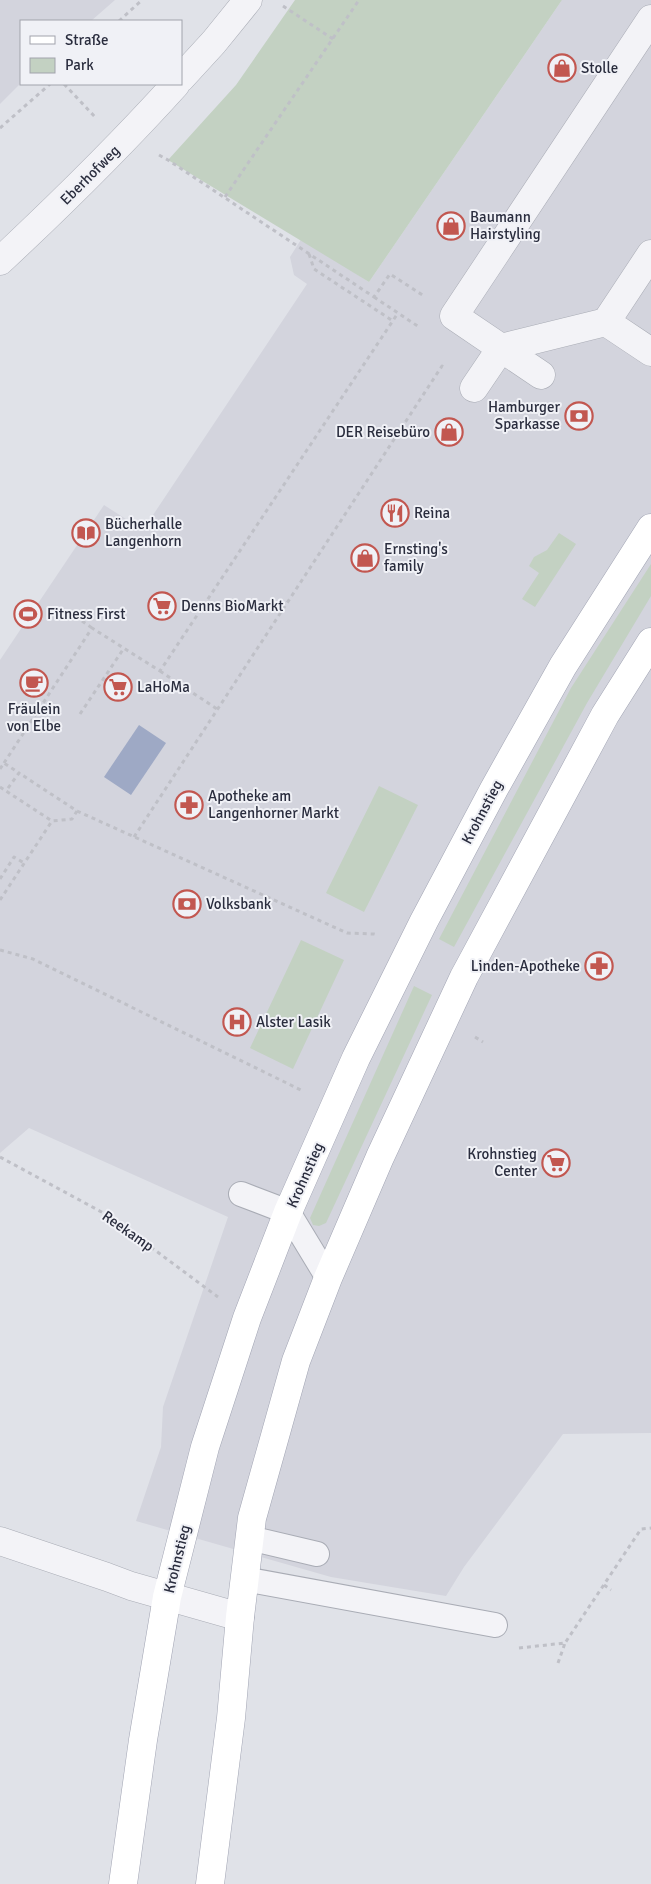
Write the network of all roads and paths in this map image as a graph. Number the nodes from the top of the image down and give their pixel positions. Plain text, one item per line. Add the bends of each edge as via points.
1 (142, 0) edge
2 (248, 0) edge
3 (359, 0) edge
4 (281, 5) dead end
5 (651, 19) edge
6 (120, 20) edge
7 (333, 39) junction
8 (182, 77) edge
9 (49, 85) edge
10 (65, 85) edge
11 (175, 85) edge
12 (0, 128) edge
13 (124, 140) junction
14 (225, 197) junction
15 (309, 253) junction
16 (651, 254) edge
17 (0, 261) edge
18 (374, 297) junction
19 (454, 316) junction
20 (393, 321) junction
21 (606, 322) junction
22 (501, 348) junction
23 (651, 352) edge
24 (449, 371) dead end
25 (541, 375) dead end
26 (474, 388) dead end
27 (651, 528) edge
28 (82, 621) dead end
29 (92, 628) junction
30 (651, 642) edge
31 (124, 648) junction
32 (160, 672) junction
33 (217, 709) junction
34 (80, 714) dead end
35 (4, 763) junction
36 (0, 769) edge
37 (19, 773) junction
38 (0, 787) edge
39 (6, 791) junction
40 (77, 811) junction
41 (52, 821) junction
42 (134, 837) junction
43 (24, 863) junction
44 (0, 879) edge
45 (0, 900) edge
46 (348, 933) dead end
47 (0, 950) edge
48 (335, 1107) junction
49 (0, 1157) edge
50 (242, 1194) dead end
51 (288, 1212) junction
52 (328, 1278) junction
53 (247, 1318) junction
54 (651, 1528) edge
55 (249, 1538) junction
56 (0, 1541) edge
57 (317, 1554) dead end
58 (244, 1579) junction
59 (604, 1585) junction
60 (611, 1590) dead end
61 (167, 1597) junction
62 (240, 1617) junction
63 (495, 1625) joint
64 (565, 1642) junction
65 (558, 1663) dead end
66 (123, 1884) edge
67 (210, 1884) edge

1 - 6 path
2 - 8 street
3 - 7 path
4 - 7 path
5 - 19 street
7 - 14 path
9 - 12 path
10 - 13 path via 103,125
11 - 13 street, Eberhofweg
13 - 14 path via 168,160
13 - 17 street, Eberhofweg
14 - 15 path
15 - 18 path
15 - 20 path via 314,269
16 - 21 street
18 - 19 path via 390,274
18 - 20 path via 398,312
19 - 22 street
20 - 32 path
21 - 22 street
21 - 23 street
22 - 25 street
22 - 26 street
24 - 33 path via 442,366
27 - 48 main road, Krohnstieg via 564,666 494,789 420,929
28 - 29 path
29 - 31 path
29 - 35 path
30 - 52 main road via 605,715 464,977 380,1156
31 - 32 path
31 - 34 path
32 - 33 path
33 - 42 path
35 - 36 path
35 - 37 path
37 - 39 path
37 - 40 path
38 - 39 path
39 - 41 path
40 - 41 path via 72,819
40 - 42 path
41 - 43 path
42 - 46 path
43 - 44 path via 14,857
43 - 45 path
47 - 48 path via 33,959
48 - 51 main road, Krohnstieg
49 - 53 path, Reekamp via 109,1216
50 - 51 lane
51 - 52 lane
51 - 53 main road, Krohnstieg
52 - 55 main road via 296,1361
53 - 61 main road, Krohnstieg via 205,1448
54 - 59 path via 641,1529
55 - 57 lane
55 - 58 main road
56 - 61 street
58 - 62 main road
58 - 63 lane
59 - 60 path
59 - 64 path
61 - 62 street
61 - 66 main road, Krohnstieg
62 - 67 main road
63 - 64 path via 504,1649
64 - 65 path

